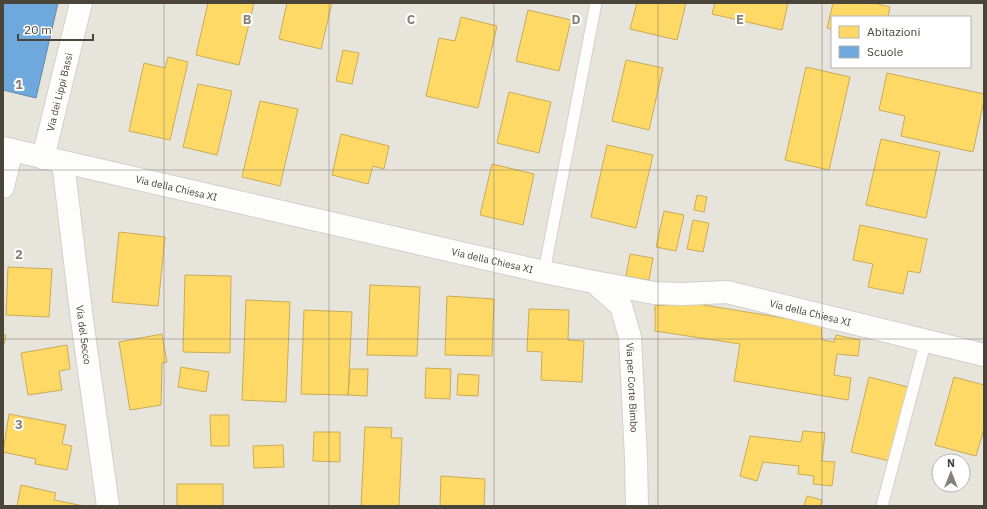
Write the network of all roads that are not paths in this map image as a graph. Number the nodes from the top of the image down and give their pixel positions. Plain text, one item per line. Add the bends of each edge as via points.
1 (81, 3) edge
2 (596, 3) edge
3 (7, 149) edge
4 (53, 160) junction
5 (3, 187) edge
6 (544, 272) junction
7 (594, 282) junction
8 (926, 340) junction
9 (984, 355) edge
10 (108, 506) edge
11 (637, 506) edge
12 (882, 506) edge

1 - 4 street, Via dei Lippi Bassi
2 - 6 lane
3 - 4 street, Via della Chiesa XI
3 - 5 street
4 - 6 street, Via della Chiesa XI
4 - 10 street, Via del Secco via 82,320
6 - 7 street, Via della Chiesa XI
7 - 8 street, Via della Chiesa XI via 654,293 726,292
7 - 11 street, Via per Corte Bimbo via 621,306 630,337
8 - 9 street, Via della Chiesa XI
8 - 12 lane

